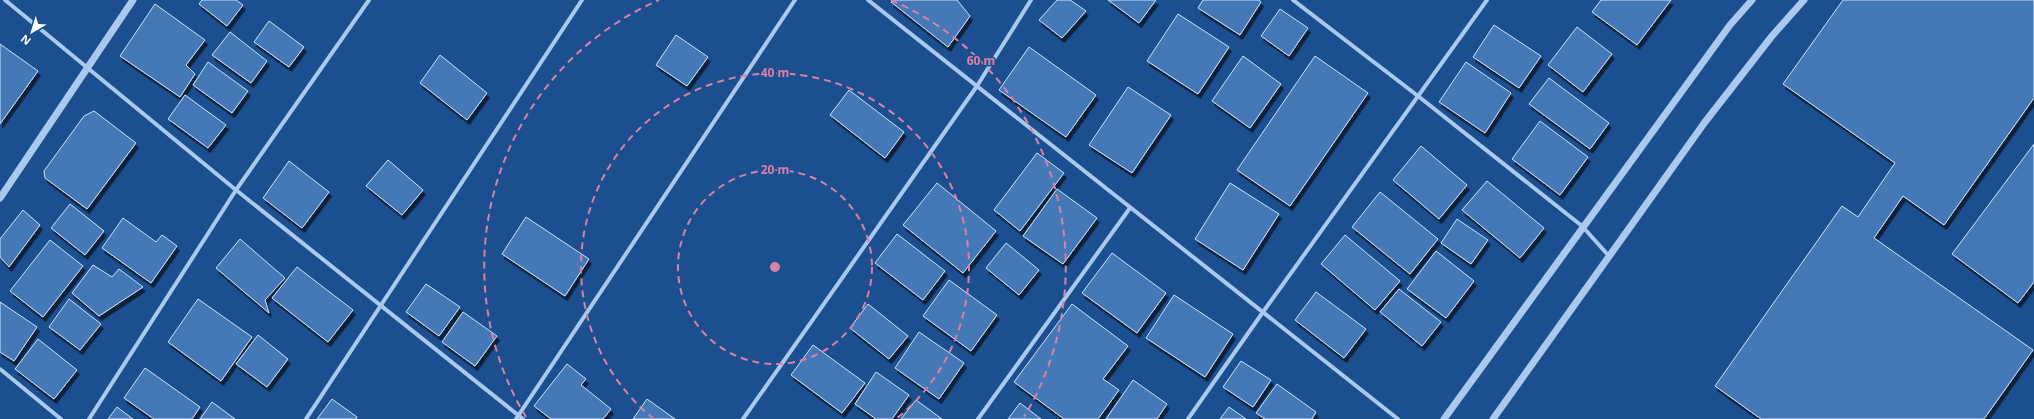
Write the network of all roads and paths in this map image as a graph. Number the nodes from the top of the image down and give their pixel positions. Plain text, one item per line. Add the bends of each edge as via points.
1 (4, 0) edge
2 (133, 0) edge
3 (369, 0) edge
4 (582, 0) edge
5 (795, 0) edge
6 (868, 0) edge
7 (1031, 0) edge
8 (1293, 0) edge
9 (1488, 0) edge
10 (1752, 0) edge
11 (1804, 0) edge
12 (87, 67) junction
13 (977, 86) junction
14 (1418, 96) junction
15 (236, 190) junction
16 (0, 198) edge
17 (1130, 208) junction
18 (1582, 226) junction
19 (1609, 256) junction
20 (381, 306) junction
21 (1262, 312) junction
22 (0, 369) edge
23 (517, 417) edge
24 (62, 419) edge
25 (89, 419) edge
26 (306, 419) edge
27 (523, 419) edge
28 (743, 419) edge
29 (978, 419) edge
30 (1188, 419) edge
31 (1398, 419) edge
32 (1444, 419) edge
33 (1492, 419) edge

1 - 12 street
2 - 12 street
3 - 15 street
4 - 20 street
5 - 23 street
6 - 13 street
7 - 13 street
8 - 14 street
9 - 14 street
10 - 18 street via 1730,25
11 - 19 street via 1772,36 1705,122
12 - 15 street
12 - 16 street
13 - 17 street
13 - 28 street
14 - 18 street
14 - 21 street
15 - 20 street
15 - 25 street
17 - 21 street
17 - 29 street
18 - 19 street
18 - 32 street
19 - 33 street
20 - 23 street
20 - 26 street
21 - 30 street
21 - 31 street
22 - 24 street
23 - 27 street

